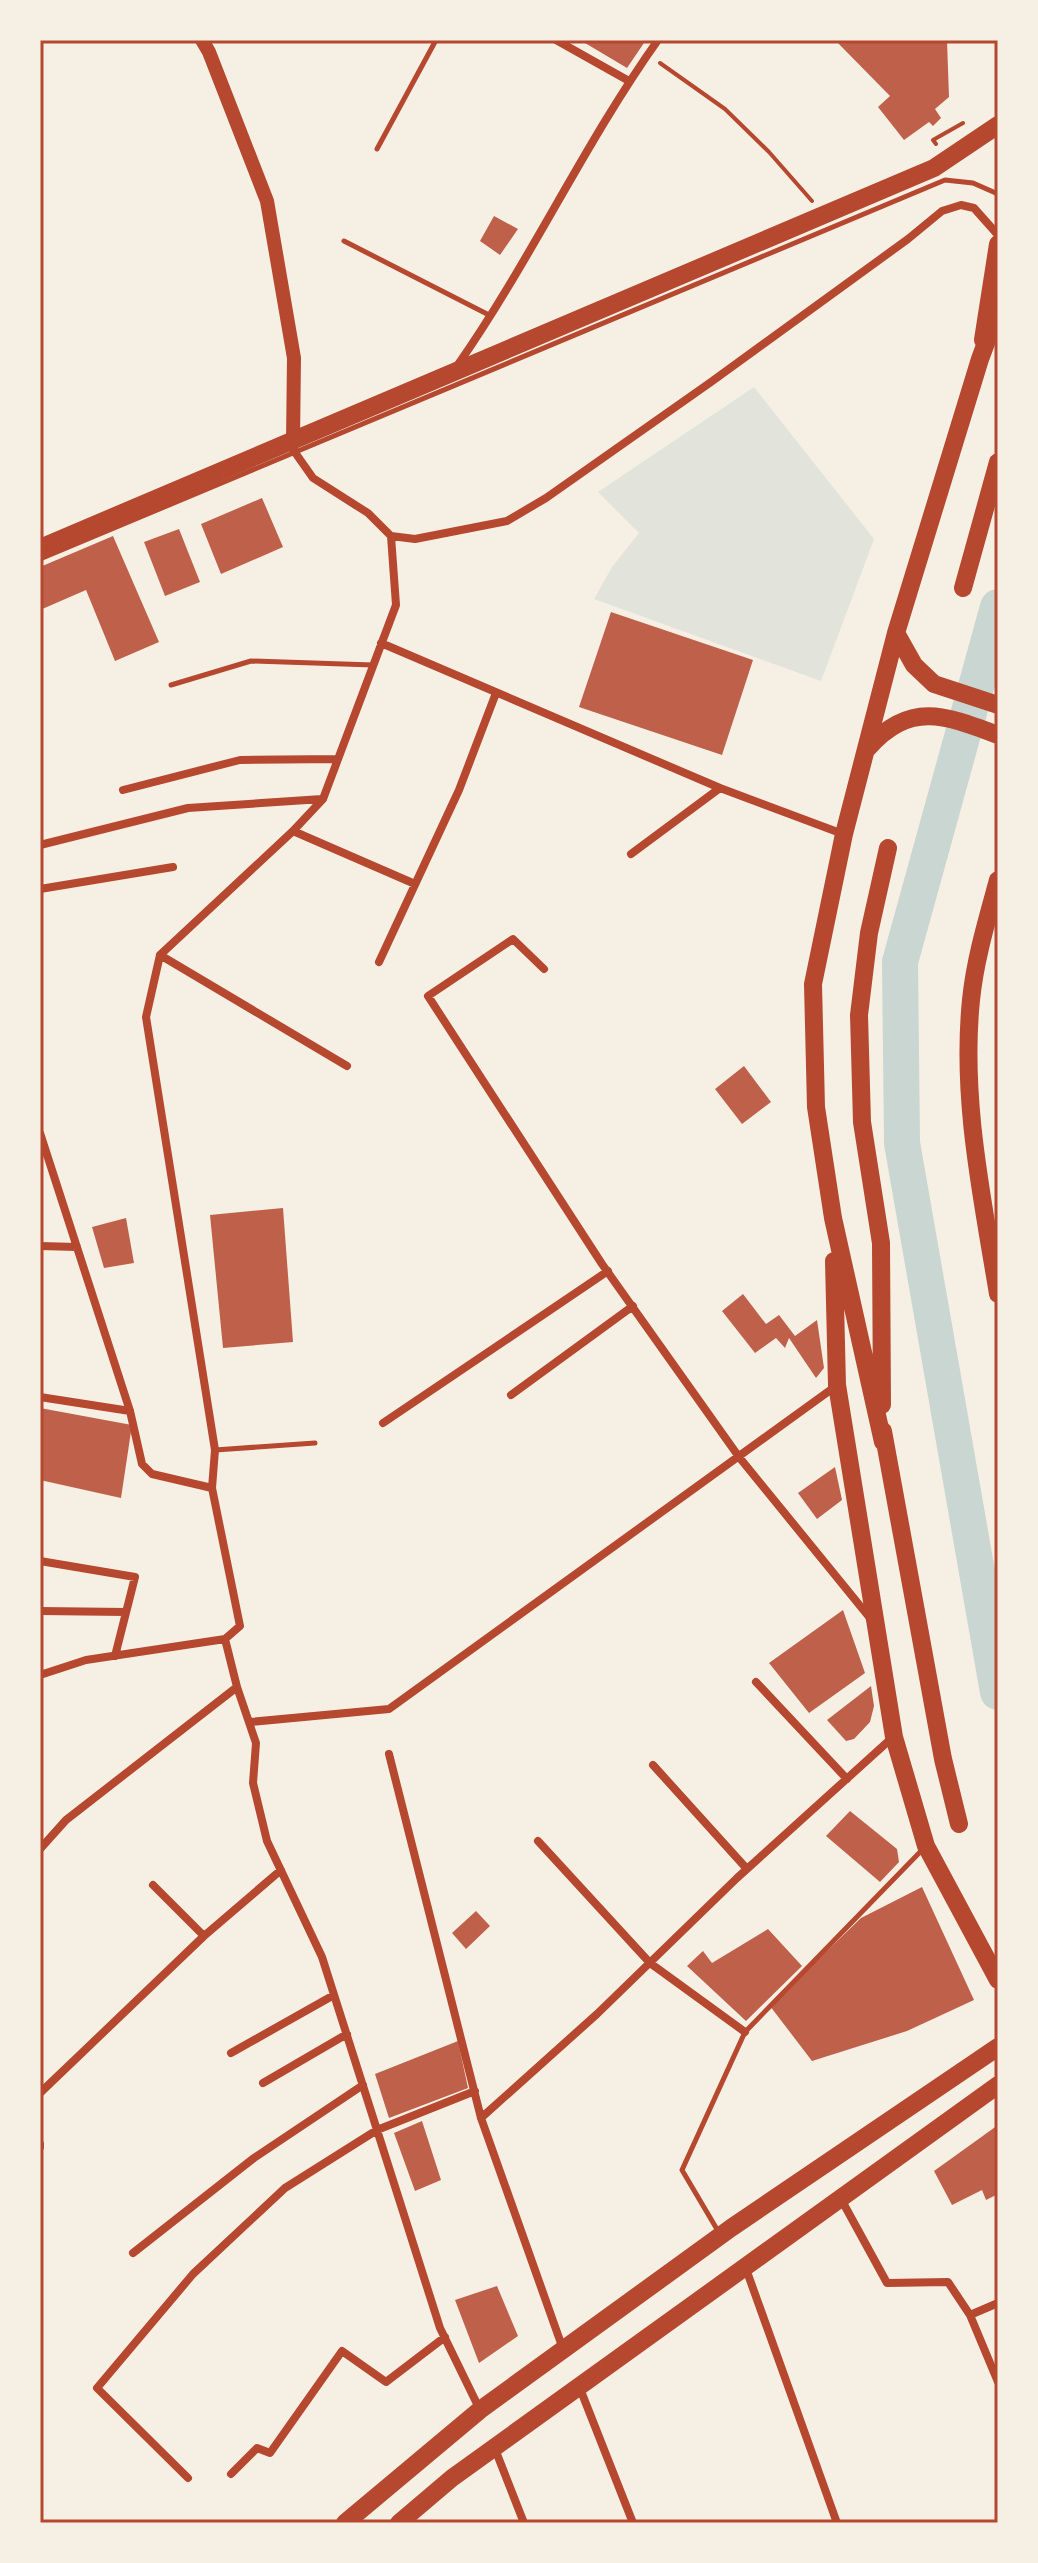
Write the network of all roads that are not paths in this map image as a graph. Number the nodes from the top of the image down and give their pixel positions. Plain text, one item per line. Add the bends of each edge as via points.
1 (202, 40) edge
2 (436, 40) edge
3 (556, 40) edge
4 (658, 40) edge
5 (629, 81) junction
6 (998, 125) edge
7 (377, 149) dead end
8 (998, 194) edge
9 (998, 235) edge
10 (344, 241) dead end
11 (998, 244) edge
12 (998, 311) edge
13 (492, 316) junction
14 (980, 359) junction
15 (452, 374) junction
16 (293, 446) junction
17 (998, 462) edge
18 (391, 536) junction
19 (40, 548) edge
20 (40, 559) edge
21 (963, 588) dead end
22 (896, 633) junction
23 (381, 643) junction
24 (373, 665) junction
25 (171, 685) dead end
26 (496, 693) junction
27 (998, 705) edge
28 (998, 735) edge
29 (868, 748) junction
30 (338, 759) junction
31 (720, 788) junction
32 (123, 790) dead end
33 (323, 799) junction
34 (293, 831) junction
35 (844, 834) junction
36 (40, 845) edge
37 (888, 848) dead end
38 (631, 854) dead end
39 (173, 867) dead end
40 (998, 880) edge
41 (415, 884) junction
42 (40, 889) edge
43 (160, 955) junction
44 (379, 962) dead end
45 (544, 969) dead end
46 (347, 1066) dead end
47 (40, 1133) edge
48 (833, 1218) junction
49 (40, 1246) edge
50 (77, 1247) junction
51 (608, 1271) junction
52 (998, 1294) edge
53 (633, 1306) junction
54 (837, 1385) junction
55 (511, 1395) dead end
56 (40, 1397) edge
57 (130, 1411) junction
58 (383, 1423) dead end
59 (883, 1442) junction
60 (315, 1443) dead end
61 (215, 1450) junction
62 (739, 1457) junction
63 (212, 1488) junction
64 (40, 1561) edge
65 (40, 1611) edge
66 (126, 1612) junction
67 (876, 1625) junction
68 (225, 1639) junction
69 (115, 1656) junction
70 (40, 1675) edge
71 (756, 1682) dead end
72 (237, 1687) junction
73 (250, 1722) junction
74 (894, 1737) junction
75 (389, 1754) dead end
76 (653, 1765) dead end
77 (847, 1779) junction
78 (959, 1824) dead end
79 (538, 1841) dead end
80 (926, 1846) junction
81 (40, 1849) edge
82 (747, 1869) junction
83 (281, 1870) junction
84 (153, 1885) dead end
85 (204, 1936) junction
86 (650, 1963) junction
87 (998, 1980) edge
88 (334, 1995) junction
89 (745, 2032) junction
90 (347, 2034) junction
91 (998, 2047) edge
92 (231, 2053) dead end
93 (263, 2083) dead end
94 (363, 2085) junction
95 (998, 2085) edge
96 (939, 2088) junction
97 (475, 2091) junction
98 (40, 2093) edge
99 (956, 2115) junction
100 (481, 2118) junction
101 (377, 2130) junction
102 (840, 2198) junction
103 (721, 2236) junction
104 (133, 2253) dead end
105 (745, 2266) junction
106 (998, 2303) edge
107 (970, 2315) junction
108 (445, 2337) junction
109 (563, 2350) junction
110 (998, 2382) edge
111 (579, 2386) junction
112 (480, 2410) junction
113 (495, 2448) junction
114 (231, 2474) dead end
115 (188, 2478) dead end
116 (345, 2523) edge
117 (399, 2523) edge
118 (524, 2523) edge
119 (633, 2523) edge
120 (837, 2523) edge

1 - 16 street via 267,201 294,358
2 - 7 lane
3 - 5 street
4 - 5 street
5 - 13 street
6 - 15 main road via 934,168
8 - 16 lane via 973,183 945,180 453,387
9 - 18 street via 974,208 961,205 942,211 546,498 507,521 415,539
10 - 13 lane
11 - 14 main road
12 - 14 main road
13 - 15 street
14 - 22 main road
15 - 16 main road
16 - 18 street via 313,478 368,513
16 - 19 main road
16 - 20 lane
17 - 21 main road
18 - 23 street via 396,605
22 - 27 main road via 914,665 934,684
22 - 29 main road
23 - 24 street
23 - 26 street
24 - 25 lane via 251,661
24 - 30 street
26 - 31 street
26 - 41 street
28 - 29 main road via 926,715 904,719
29 - 35 main road
30 - 32 street via 240,760
30 - 33 street
31 - 35 street
31 - 38 street
33 - 34 street
33 - 36 street via 188,808
34 - 41 street
34 - 43 street
35 - 48 main road via 813,984 816,1107
37 - 59 main road via 869,933 859,1015 862,1122 881,1243
39 - 42 street
40 - 52 main road via 973,986 968,1058 971,1127
41 - 44 street
43 - 46 street
43 - 61 street via 146,1017
45 - 51 street via 513,939 428,996
47 - 50 street
48 - 54 main road
48 - 59 main road
49 - 50 street
50 - 57 street
51 - 53 street
51 - 58 street
53 - 55 street
53 - 62 street
54 - 62 street
54 - 67 main road
56 - 57 street
57 - 63 street via 142,1464 152,1474
59 - 78 main road
60 - 61 lane
61 - 63 street
62 - 67 street
62 - 73 street via 389,1709
63 - 68 street via 240,1626
64 - 66 street via 135,1577
65 - 66 street
66 - 69 street
67 - 74 main road
68 - 69 street
68 - 72 street
69 - 70 street
71 - 77 street
72 - 73 street
72 - 81 street via 66,1820
73 - 83 street via 256,1743 253,1783 267,1841
74 - 77 street
74 - 80 main road
75 - 97 street
76 - 82 street
77 - 82 street
79 - 86 street
80 - 87 main road
80 - 89 lane
82 - 86 street
83 - 85 street
83 - 88 street
84 - 85 street
85 - 98 street
86 - 89 street
86 - 100 street
88 - 90 street
88 - 92 street
89 - 103 lane via 682,2170
90 - 93 street
90 - 94 street
91 - 96 main road
94 - 101 street
94 - 104 street via 254,2158
95 - 99 main road
96 - 99 main road via 954,2104
96 - 103 main road
97 - 100 street
97 - 101 street
99 - 102 main road
100 - 109 street
101 - 108 street
101 - 115 street via 285,2188 193,2274 97,2388
102 - 105 main road
102 - 107 street via 887,2283 948,2282
103 - 109 main road
105 - 111 main road
105 - 120 street
106 - 107 street
107 - 110 street
108 - 112 street
108 - 114 street via 386,2382 342,2351 270,2453 257,2448
109 - 112 main road
111 - 113 main road
111 - 119 street
112 - 116 main road
113 - 117 main road
113 - 118 street

